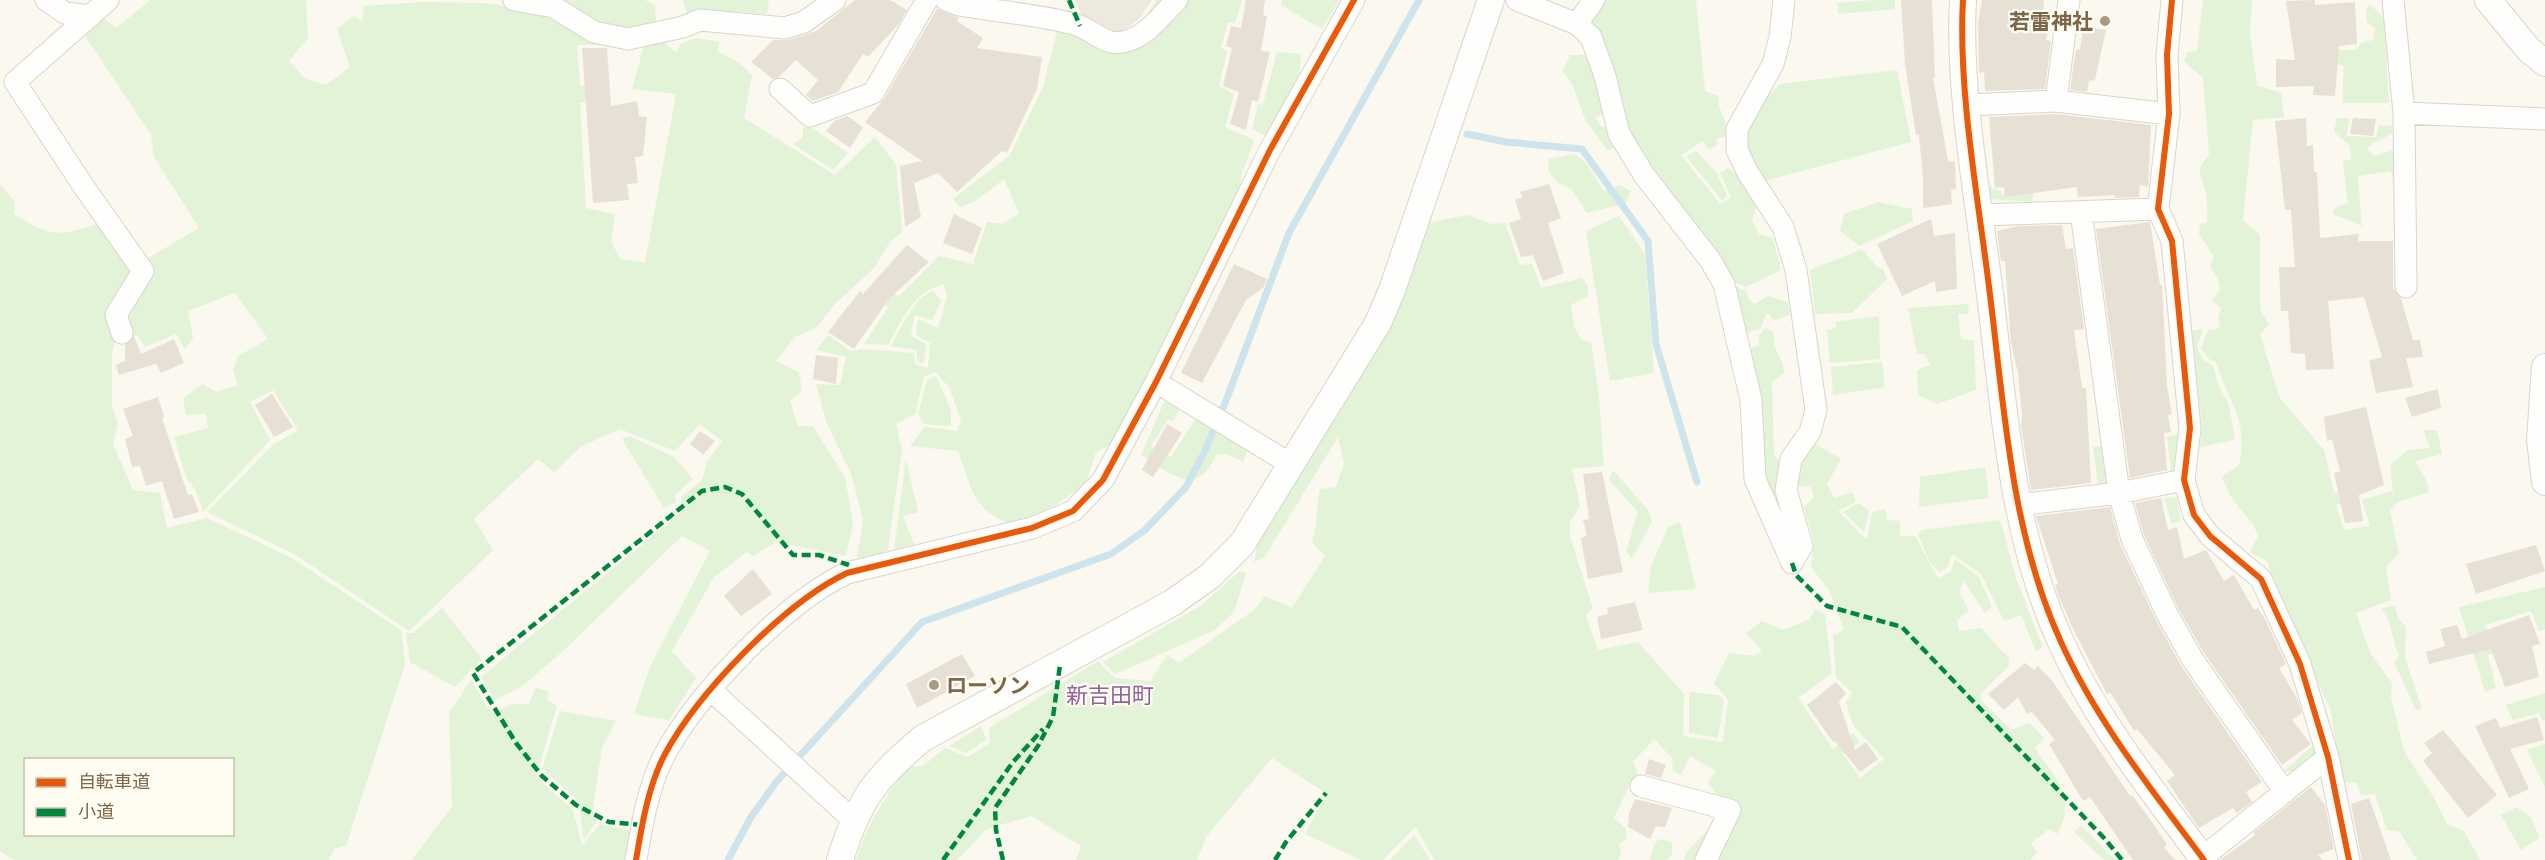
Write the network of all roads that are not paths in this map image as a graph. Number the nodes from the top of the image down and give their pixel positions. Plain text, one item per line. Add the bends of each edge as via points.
1 (46, 0) edge
2 (108, 0) edge
3 (514, 0) edge
4 (835, 0) edge
5 (927, 0) edge
6 (946, 0) edge
7 (1177, 0) edge
8 (1354, 0) edge
9 (1491, 0) edge
10 (1517, 0) edge
11 (1594, 0) edge
12 (1784, 0) edge
13 (1963, 0) edge
14 (2069, 0) edge
15 (2172, 0) edge
16 (2393, 0) edge
17 (2488, 0) edge
18 (91, 16) junction
19 (1577, 24) junction
20 (2545, 63) edge
21 (780, 89) dead end
22 (2056, 101) junction
23 (1968, 105) junction
24 (2404, 112) junction
25 (2169, 114) junction
26 (2545, 119) edge
27 (2158, 209) junction
28 (2081, 212) junction
29 (1980, 215) junction
30 (2406, 287) dead end
31 (122, 333) dead end
32 (2545, 367) edge
33 (1156, 382) junction
34 (1292, 465) junction
35 (2184, 480) junction
36 (2545, 482) edge
37 (2119, 493) junction
38 (2017, 505) junction
39 (711, 690) junction
40 (2328, 757) junction
41 (1641, 786) dead end
42 (2285, 792) junction
43 (854, 821) junction
44 (2203, 859) edge
45 (636, 860) edge
46 (840, 860) edge
47 (1706, 860) edge
48 (2349, 860) edge

1 - 18 street via 65,13
2 - 18 street
3 - 4 street via 554,7 594,32 628,39 700,20 785,28 804,22
5 - 21 street via 873,93 810,116
6 - 7 street via 1064,21 1085,28 1100,39 1121,42 1143,35
8 - 33 street via 1270,150
9 - 34 street via 1378,323
10 - 19 street
11 - 19 street
12 - 19 street via 1773,64 1737,129 1737,150 1783,227 1796,270 1816,410 1810,432 1791,459 1786,490 1802,546 1792,563 1755,479 1751,400 1724,284 1644,175 1619,134 1591,38
13 - 23 street
14 - 22 street
15 - 25 street via 2167,55
16 - 24 street
17 - 20 street via 2529,50
18 - 31 street via 15,82 143,271 116,315
22 - 23 street
22 - 25 street
23 - 29 street
24 - 26 street
24 - 30 street
25 - 27 street
27 - 28 street
27 - 35 street via 2172,241 2175,264 2190,428
28 - 29 street
28 - 37 street
29 - 38 street
32 - 36 street via 2540,430
33 - 34 street
33 - 39 street via 1104,480 1073,511 1032,528 847,573 823,584 771,626
34 - 43 street via 1242,543 1210,576 1173,603 923,738 874,784
35 - 37 street
35 - 40 street via 2194,515 2210,536 2260,579 2300,664
37 - 38 street
37 - 42 street via 2132,539 2167,614 2193,660
38 - 44 street via 2036,576 2060,640 2084,688 2119,745
39 - 43 street
39 - 45 street via 695,707 664,756 644,815
40 - 42 street
40 - 48 street
41 - 47 street via 1730,810
42 - 44 street
43 - 46 street

